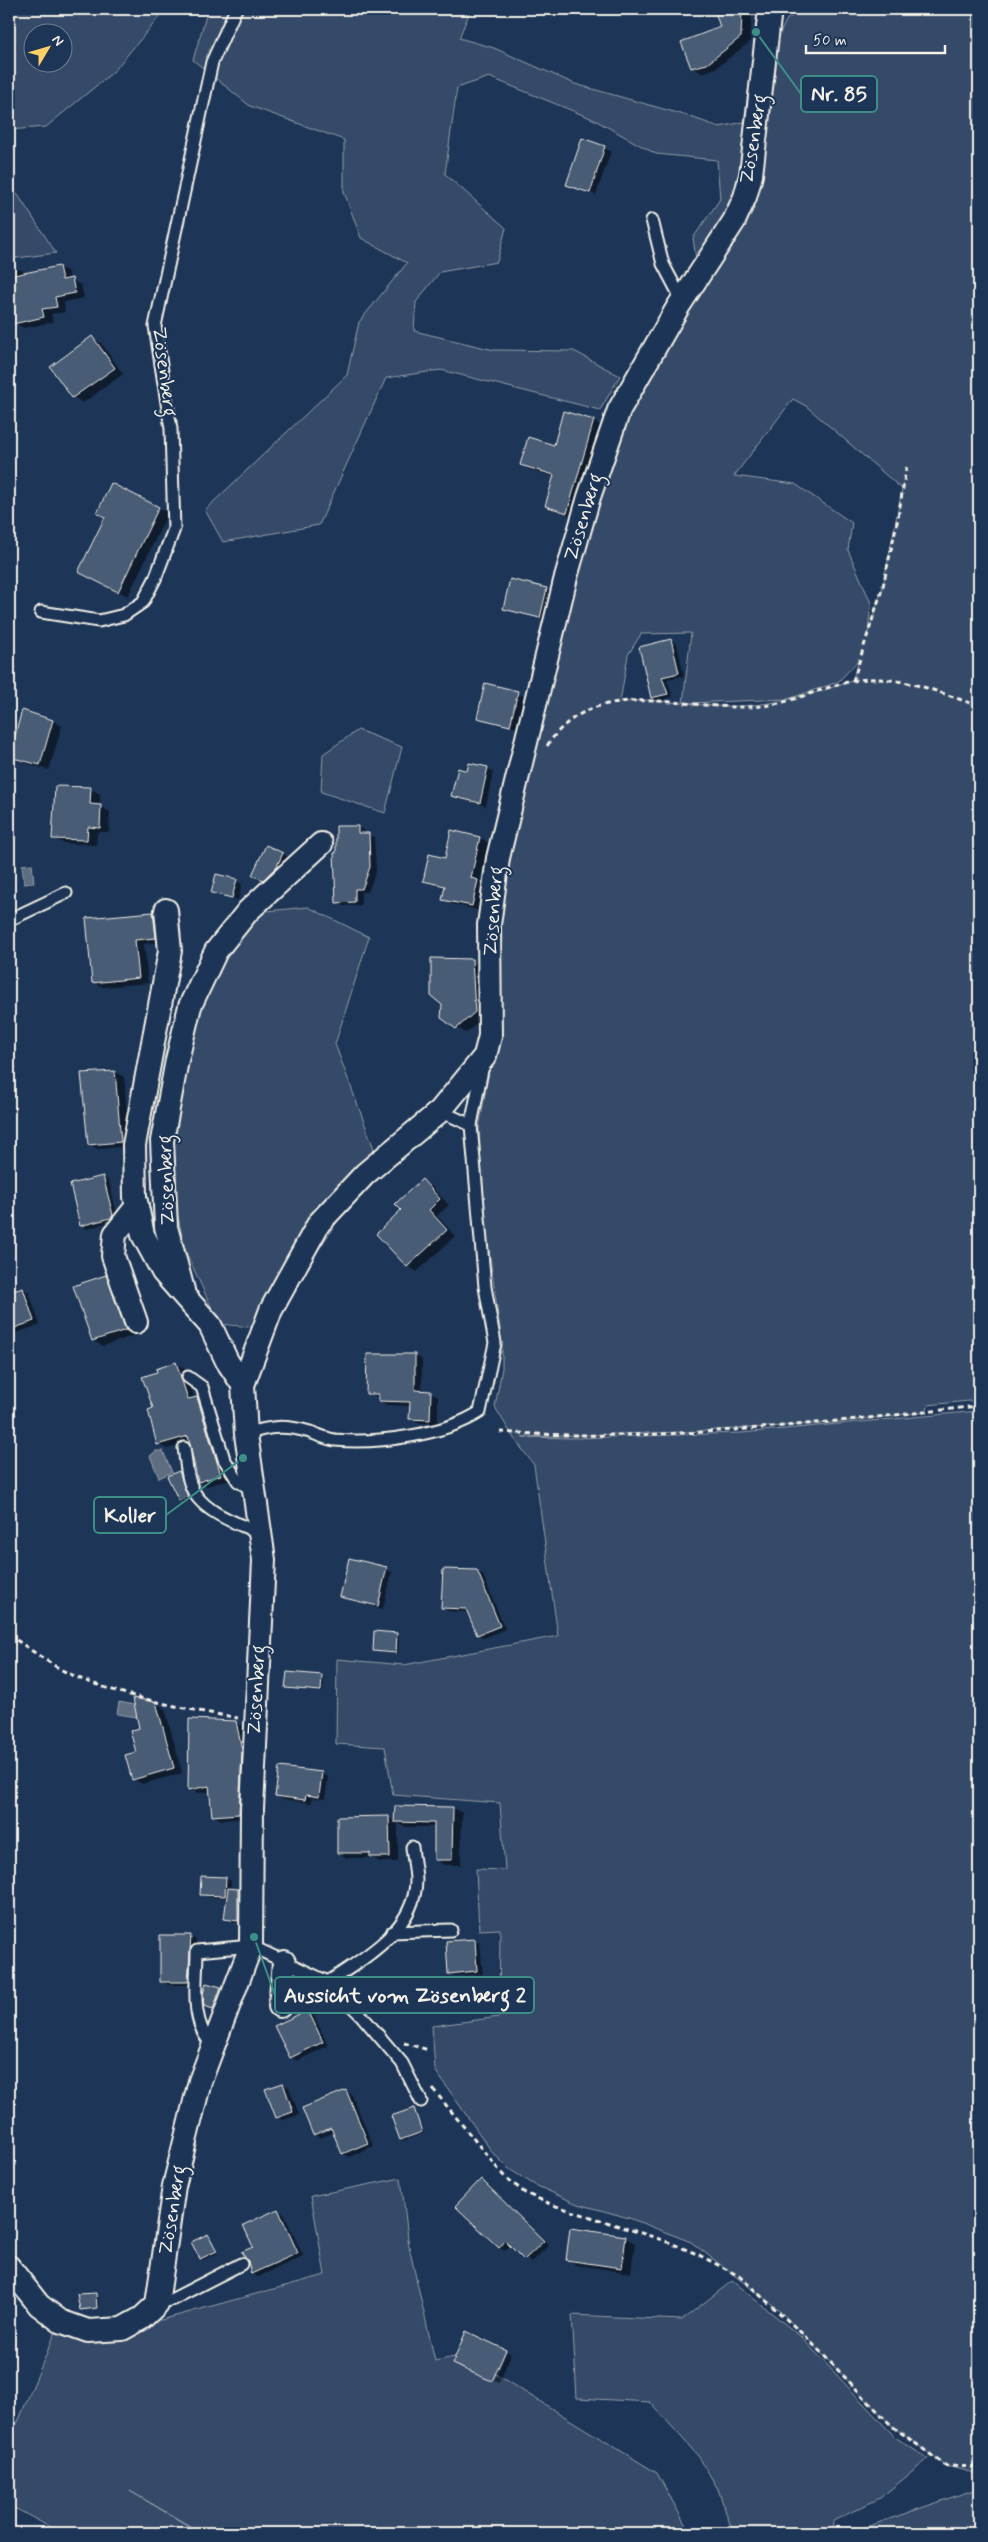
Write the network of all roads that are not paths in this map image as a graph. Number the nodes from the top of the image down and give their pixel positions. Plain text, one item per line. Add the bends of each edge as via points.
1 (236, 9) edge
2 (770, 9) edge
3 (652, 220) dead end
4 (682, 300) junction
5 (41, 612) dead end
6 (321, 844) dead end
7 (66, 893) dead end
8 (166, 910) dead end
9 (9, 920) edge
10 (485, 1056) junction
11 (440, 1111) junction
12 (471, 1125) junction
13 (137, 1206) junction
14 (184, 1296) junction
15 (136, 1322) dead end
16 (188, 1377) dead end
17 (243, 1385) junction
18 (246, 1434) junction
19 (184, 1448) dead end
20 (254, 1491) junction
21 (260, 1533) junction
22 (412, 1847) dead end
23 (451, 1930) dead end
24 (392, 1932) junction
25 (251, 1946) junction
26 (284, 1962) junction
27 (328, 1982) junction
28 (280, 2006) dead end
29 (213, 2045) junction
30 (421, 2101) dead end
31 (241, 2264) dead end
32 (9, 2268) edge
33 (157, 2304) junction

1 - 5 lane, Zösenberg via 212,62 155,326 171,429 174,529 143,602 124,615 99,621
2 - 4 street, Zösenberg via 751,175 745,197 734,221
3 - 4 lane via 663,264
4 - 10 street, Zösenberg via 619,410 566,578 498,858 490,925 490,1036
6 - 14 street, Zösenberg via 248,912 216,951 190,1006 176,1060 162,1141 166,1227
7 - 9 lane
8 - 13 street, Zösenberg via 170,951 134,1145
10 - 11 street, Zösenberg
10 - 12 lane, Zösenberg
11 - 12 lane
11 - 17 street, Zösenberg via 365,1174 319,1223 271,1310
12 - 18 lane, Zösenberg via 485,1288 495,1343 480,1412 427,1434 370,1440 334,1440 278,1426
13 - 14 street, Zösenberg via 143,1235 163,1272
13 - 15 street, Zösenberg via 115,1234 113,1256
14 - 17 street, Zösenberg via 210,1325
16 - 20 lane via 202,1387 224,1459 238,1481
17 - 18 street, Zösenberg
18 - 20 street, Zösenberg
19 - 21 lane via 190,1484 200,1501 226,1519
20 - 21 street, Zösenberg
21 - 25 street, Zösenberg via 264,1560 252,1809
22 - 24 lane via 416,1883 408,1911
23 - 24 lane
24 - 27 lane via 377,1949
25 - 26 lane
25 - 29 street, Zösenberg
25 - 29 lane via 197,1951 197,2015 203,2036
26 - 27 lane
26 - 28 street
27 - 30 lane via 402,2062
29 - 33 street, Zösenberg via 200,2081 174,2186
31 - 33 lane
32 - 33 street via 39,2305 60,2320 88,2331 122,2329 142,2318

